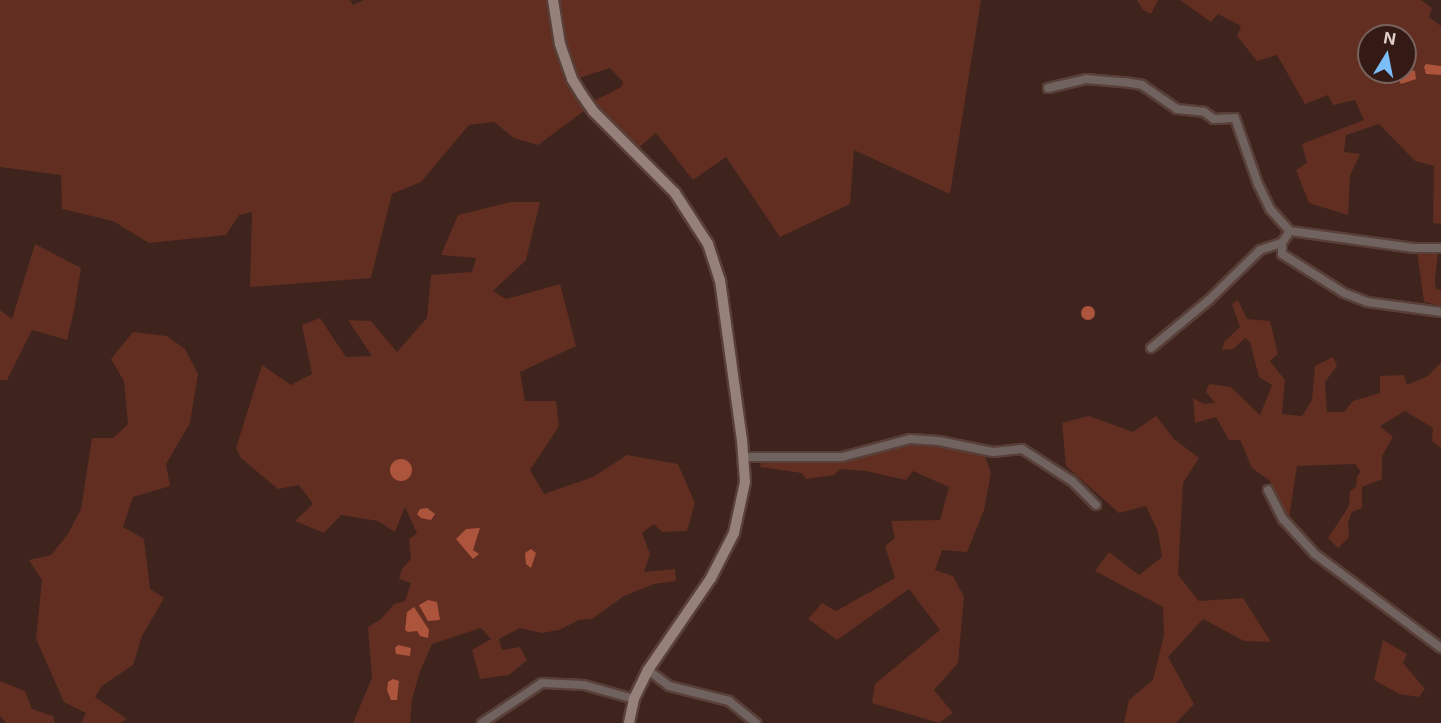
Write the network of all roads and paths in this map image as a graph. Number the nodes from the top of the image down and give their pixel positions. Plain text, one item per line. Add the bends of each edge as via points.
1 (553, 0) edge
2 (1048, 88) dead end
3 (1290, 231) junction
4 (1282, 243) junction
5 (1441, 248) edge
6 (1441, 312) edge
7 (1152, 348) dead end
8 (744, 457) junction
9 (1268, 490) dead end
10 (1096, 506) dead end
11 (1441, 648) edge
12 (648, 670) junction
13 (634, 699) junction
14 (482, 723) edge
15 (629, 723) edge
16 (756, 723) edge

1 - 8 street via 560,44 582,94 593,111 675,193 708,244 720,280
2 - 3 street via 1086,79 1124,81 1142,85 1177,109 1204,112 1214,119 1235,118 1270,209
3 - 4 street
3 - 5 street via 1414,248
4 - 6 street via 1282,254 1289,260 1354,298
4 - 7 street via 1260,250
8 - 10 street via 842,457 910,439 993,452 1022,449 1072,481
8 - 12 street via 745,482 734,533 725,553
9 - 11 street via 1283,519 1315,554
12 - 13 street
12 - 16 street via 669,686 729,701
13 - 14 street via 584,685 542,683
13 - 15 street

